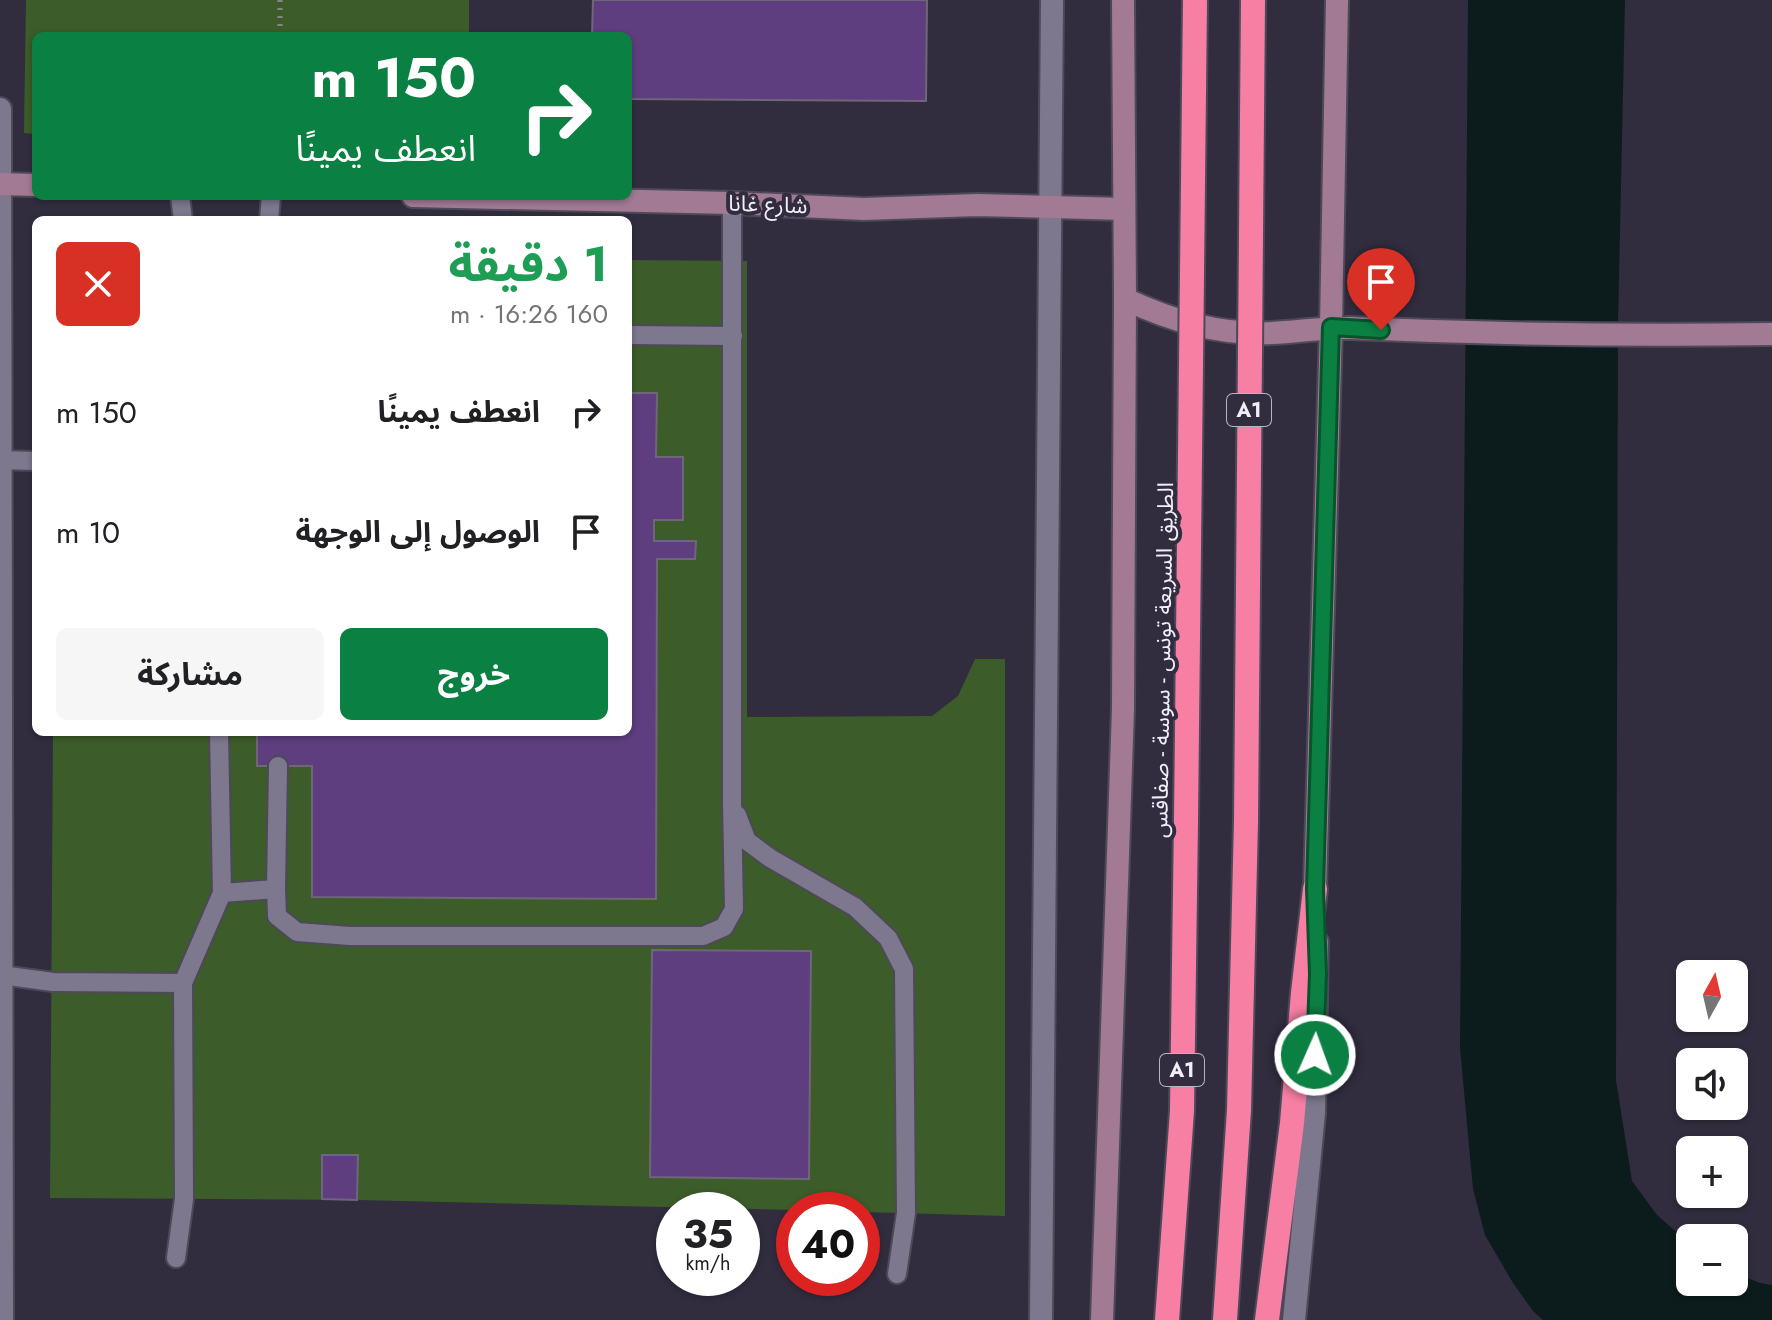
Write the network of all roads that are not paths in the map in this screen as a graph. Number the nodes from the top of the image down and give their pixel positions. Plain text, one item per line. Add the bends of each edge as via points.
1 (1052, 0) edge
2 (1123, 0) edge
3 (1195, 0) edge
4 (1253, 0) edge
5 (1337, 0) edge
6 (0, 109) edge
7 (0, 184) edge
8 (32, 185) edge
9 (595, 200) edge
10 (732, 203) junction
11 (1050, 207) junction
12 (1124, 209) junction
13 (1125, 299) junction
14 (1331, 327) junction
15 (1772, 334) edge
16 (632, 335) edge
17 (733, 336) junction
18 (1, 460) edge
19 (32, 461) edge
20 (219, 736) edge
21 (278, 766) dead end
22 (732, 801) junction
23 (276, 889) junction
24 (1315, 889) junction
25 (222, 893) junction
26 (1, 975) edge
27 (183, 983) junction
28 (176, 1258) dead end
29 (897, 1274) dead end
30 (2, 1320) edge
31 (1041, 1320) edge
32 (1102, 1320) edge
33 (1167, 1320) edge
34 (1225, 1320) edge
35 (1267, 1320) edge
36 (1294, 1320) edge

1 - 11 street
2 - 12 main road
3 - 33 highway, الطريق السريعة تونس - سوسة - صفاقس / A1, bridge via 1182,1111
4 - 34 highway, A1, bridge via 1246,821 1239,1110
5 - 14 main road
6 - 7 street
7 - 8 main road
7 - 18 street
9 - 10 main road, شارع غانا
10 - 11 main road, شارع غانا via 864,209
10 - 17 lane
11 - 12 main road, شارع غانا
11 - 31 street
12 - 13 main road
13 - 14 main road via 1210,329 1271,333
13 - 32 main road via 1123,709
14 - 15 main road
14 - 24 main road
16 - 17 lane
17 - 22 lane
18 - 19 lane
18 - 26 street
20 - 25 lane
21 - 23 lane
22 - 23 lane via 734,909 724,927 703,936 297,932 277,916
22 - 29 lane via 747,841 855,907 888,938 904,969 906,1213
23 - 25 lane
24 - 35 highway
24 - 36 street via 1314,1113
25 - 27 lane
26 - 27 lane via 53,982
26 - 30 street
27 - 28 lane via 184,1199

